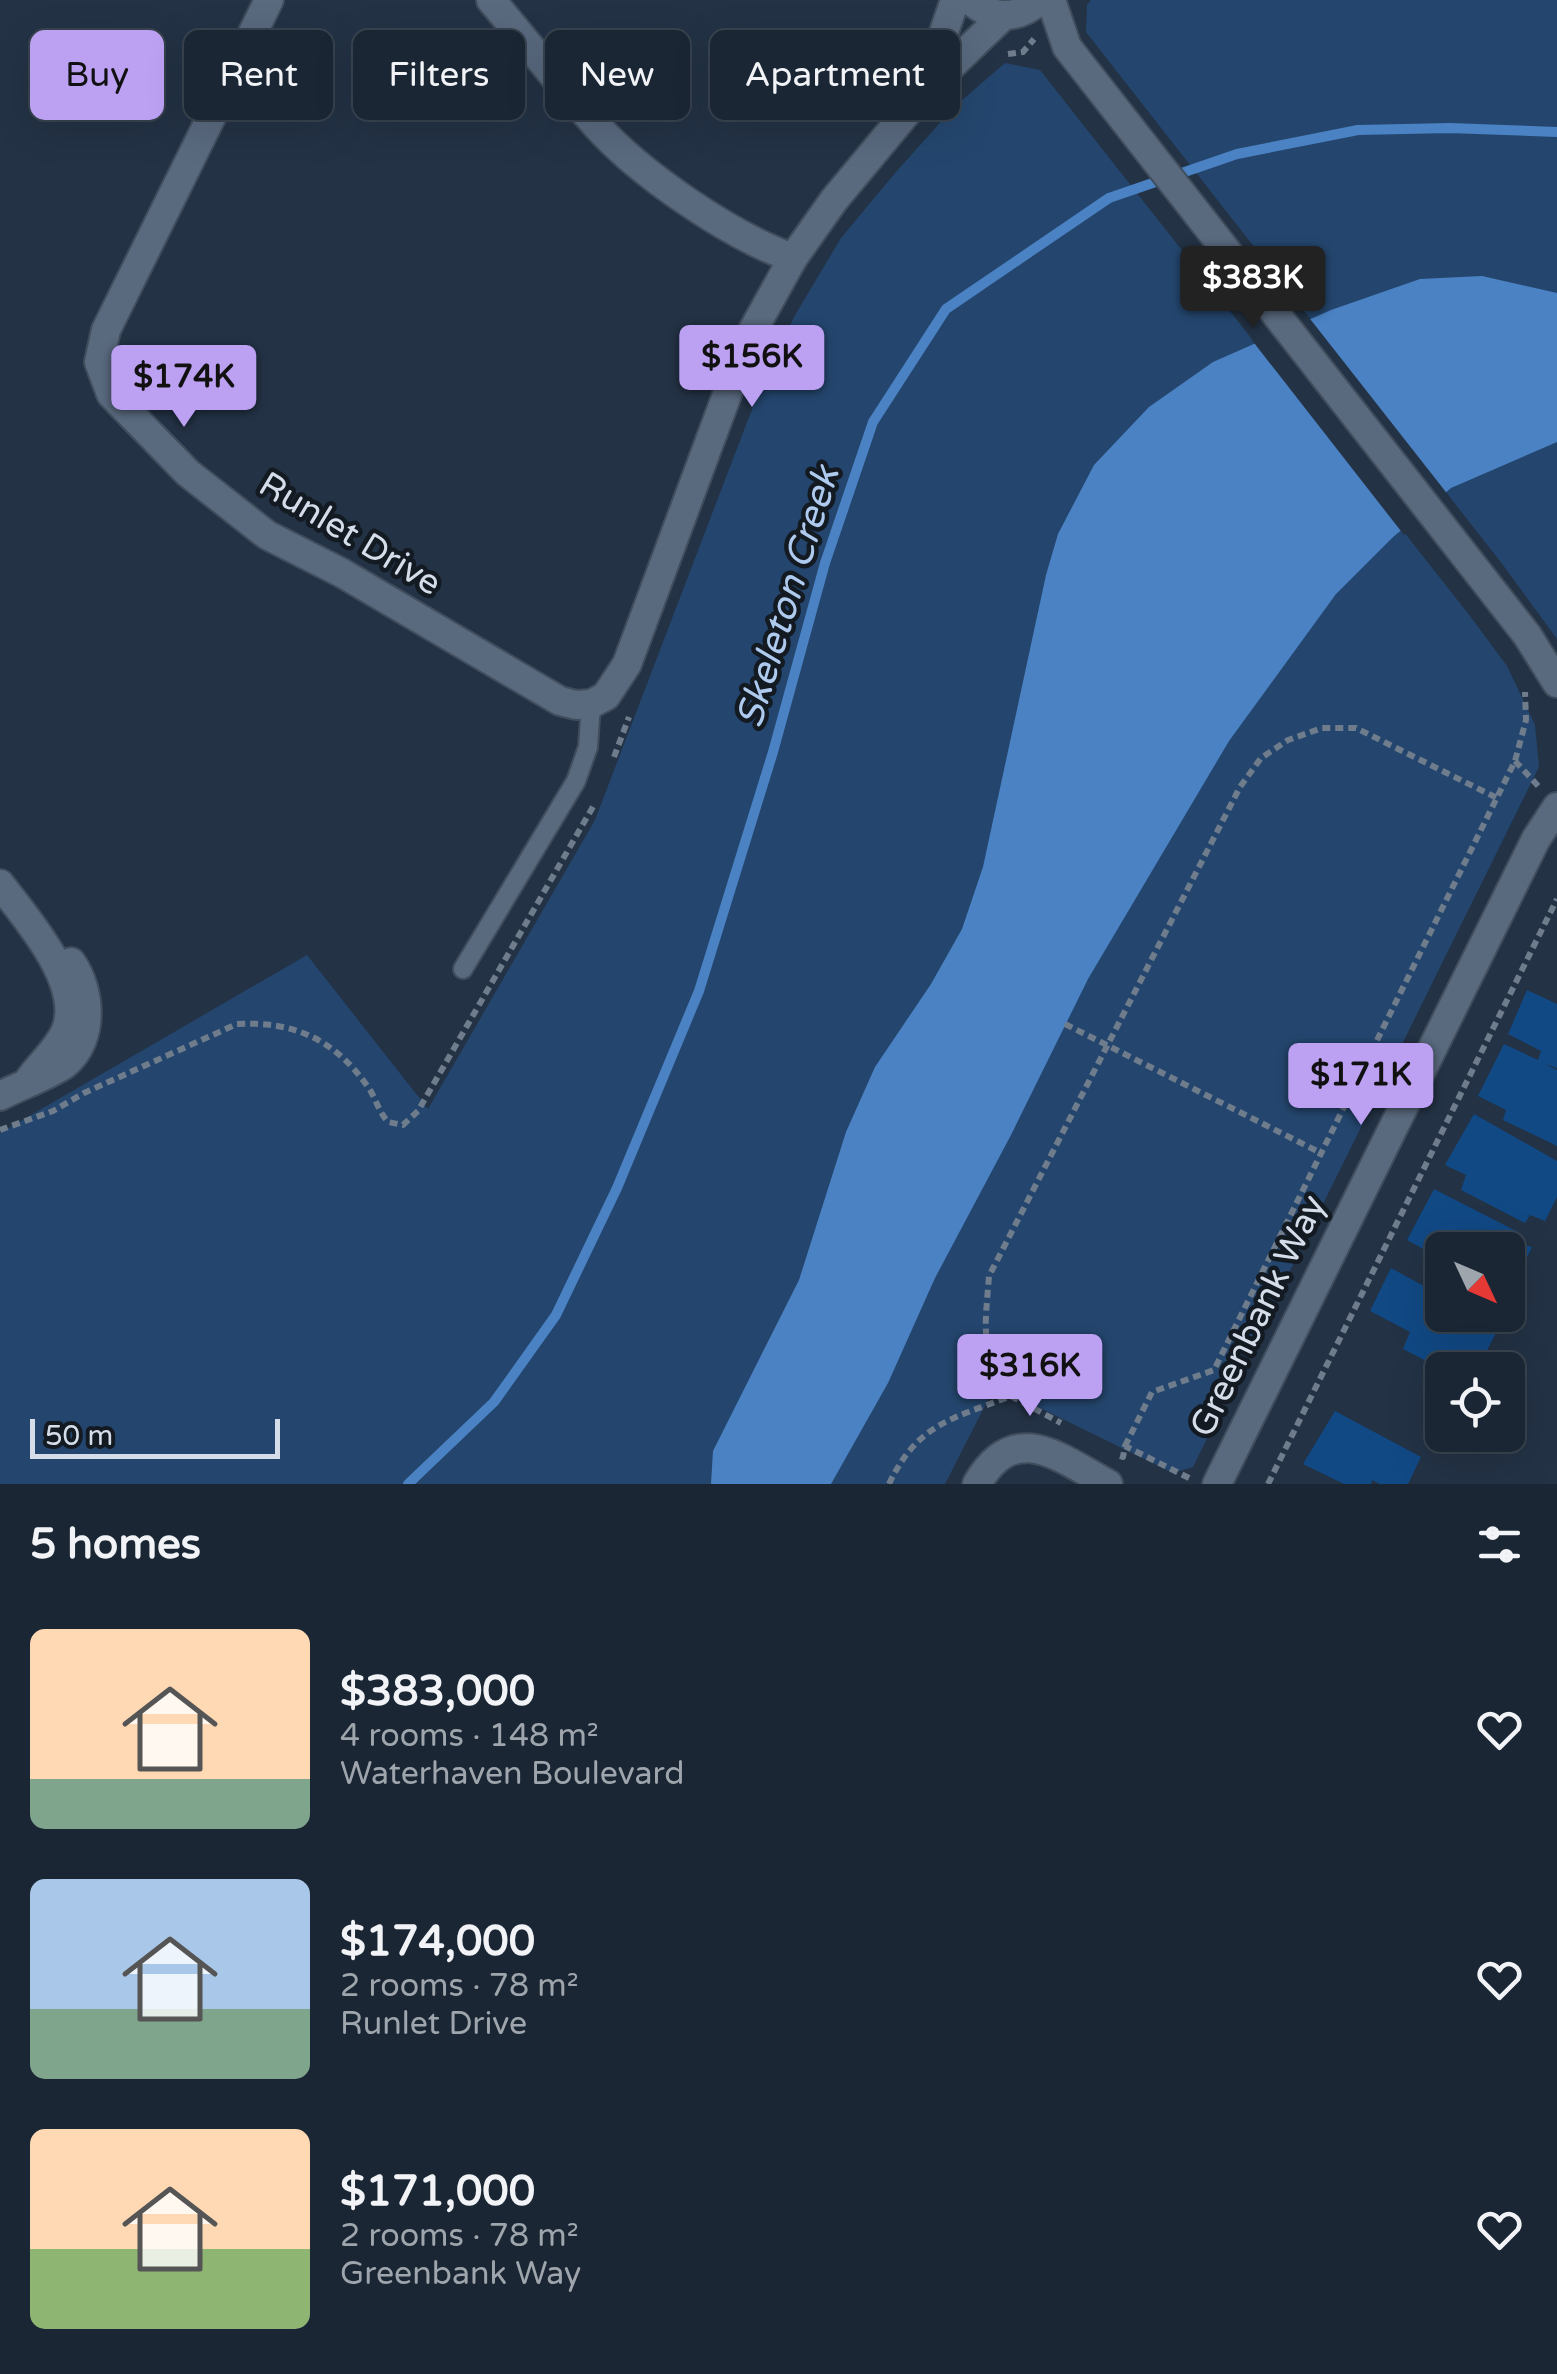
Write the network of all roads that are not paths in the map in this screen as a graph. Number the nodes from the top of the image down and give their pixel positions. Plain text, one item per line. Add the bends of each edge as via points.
1 (269, 0) edge
2 (491, 0) edge
3 (956, 0) edge
4 (970, 0) edge
5 (1040, 0) edge
6 (1052, 0) edge
7 (1007, 15) junction
8 (945, 30) edge
9 (1067, 47) junction
10 (960, 59) edge
11 (901, 120) edge
12 (793, 258) junction
13 (1557, 683) edge
14 (592, 704) junction
15 (1557, 807) edge
16 (0, 884) edge
17 (463, 969) dead end
18 (0, 1096) edge
19 (977, 1484) edge
20 (1108, 1484) edge
21 (1217, 1484) edge

1 - 14 street, Runlet Drive via 106,330 98,362 104,382 188,473 267,534 544,693
2 - 12 street via 598,128 668,188 764,248
3 - 8 street
4 - 7 street
5 - 7 street
6 - 9 street
7 - 9 street
7 - 10 street
9 - 13 street via 1484,580
11 - 12 street
12 - 14 street via 747,341 627,664 606,696
14 - 17 lane via 576,781
15 - 21 street, Greenbank Way
16 - 18 street via 46,943 73,964 87,998 76,1051 63,1066
19 - 20 street via 998,1455 1032,1448

